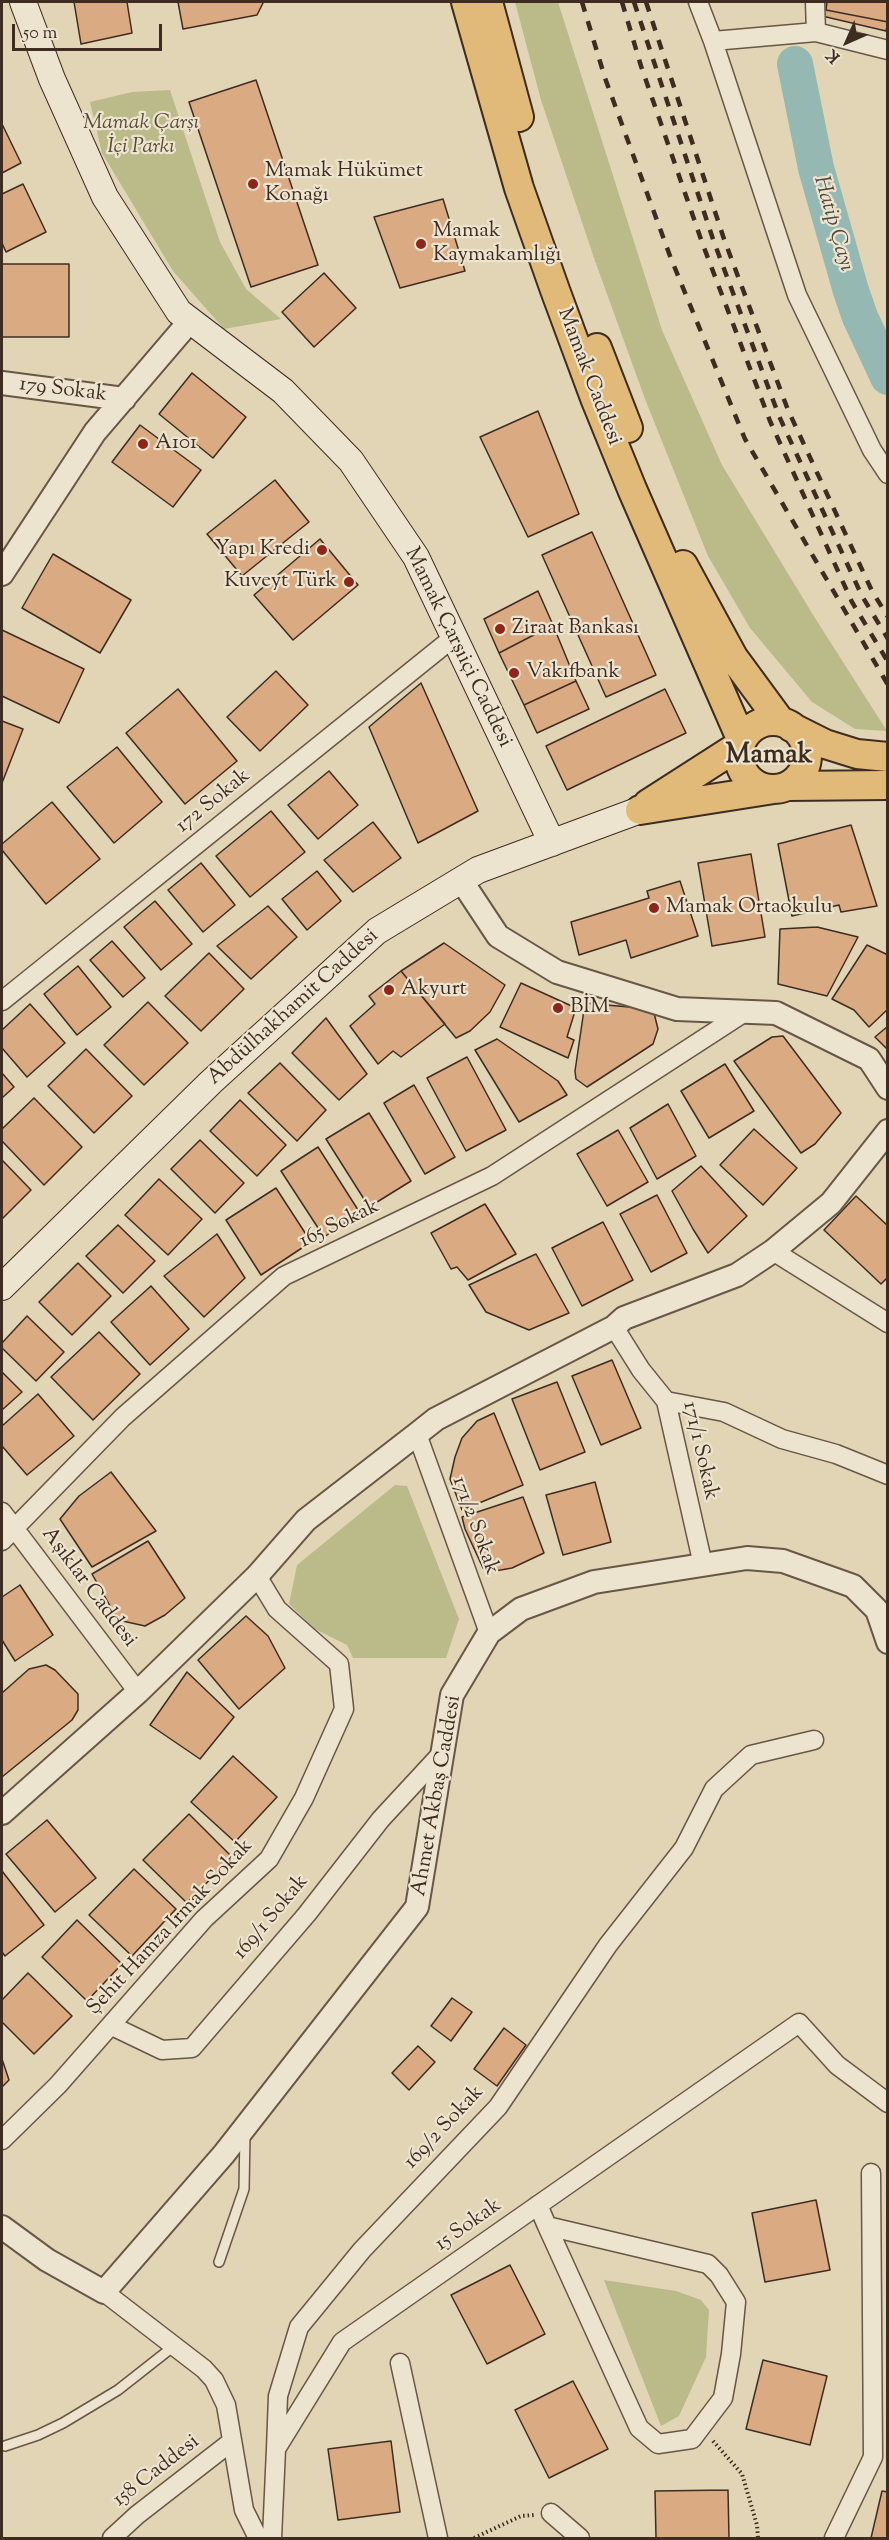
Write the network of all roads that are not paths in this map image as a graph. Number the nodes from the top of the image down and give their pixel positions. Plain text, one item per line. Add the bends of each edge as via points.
1 (23, 2) edge
2 (466, 2) edge
3 (488, 2) edge
4 (698, 2) edge
5 (815, 2) edge
6 (816, 32) junction
7 (713, 41) junction
8 (888, 50) edge
9 (190, 321) junction
10 (2, 383) edge
11 (124, 399) junction
12 (888, 474) edge
13 (2, 574) edge
14 (454, 637) junction
15 (786, 724) junction
16 (741, 743) junction
17 (888, 757) edge
18 (888, 785) edge
19 (782, 787) junction
20 (640, 810) junction
21 (552, 843) junction
22 (461, 880) junction
23 (2, 1001) edge
24 (745, 1012) junction
25 (888, 1088) edge
26 (888, 1131) edge
27 (773, 1251) junction
28 (3, 1283) edge
29 (888, 1323) edge
30 (614, 1327) junction
31 (666, 1401) junction
32 (417, 1434) junction
33 (888, 1475) edge
34 (2, 1512) edge
35 (8, 1535) edge
36 (703, 1565) junction
37 (257, 1576) junction
38 (489, 1633) junction
39 (888, 1642) edge
40 (138, 1692) junction
41 (814, 1740) dead end
42 (443, 1752) junction
43 (2, 1813) edge
44 (112, 2025) junction
45 (888, 2103) edge
46 (245, 2127) junction
47 (2, 2140) edge
48 (871, 2173) dead end
49 (538, 2205) junction
50 (547, 2226) junction
51 (2, 2227) edge
52 (219, 2262) dead end
53 (105, 2292) junction
54 (174, 2346) junction
55 (400, 2363) dead end
56 (231, 2442) junction
57 (5, 2446) dead end
58 (276, 2449) junction
59 (551, 2513) road end
60 (112, 2538) edge
61 (258, 2538) edge
62 (272, 2538) edge
63 (438, 2538) edge
64 (580, 2538) edge
65 (834, 2538) edge

1 - 9 main road, Mamak Çarşıiçi Caddesi via 52,79 105,197 179,312
2 - 16 main road, Mamak Caddesi via 519,188 555,290 628,479
3 - 15 main road, Mamak Caddesi via 537,181 647,479 715,628 747,680
4 - 7 street
5 - 6 street
6 - 7 street
6 - 8 street
7 - 12 street via 797,295 872,450
9 - 11 street
9 - 14 main road, Mamak Çarşıiçi Caddesi via 283,391 351,461 416,557
10 - 11 street, 179 Sokak
11 - 13 street via 95,432
14 - 21 main road, Mamak Çarşıiçi Caddesi
14 - 23 street, 172 Sokak
15 - 16 main road via 761,723 751,728
15 - 17 main road, Mamak Caddesi via 825,744 857,754
15 - 19 main road via 800,735 807,757 798,778
16 - 19 main road via 738,756 746,777 765,788
16 - 20 main road
18 - 19 main road
19 - 20 main road
20 - 21 main road, Abdülhakhamit Caddesi
21 - 22 main road, Abdülhakhamit Caddesi
22 - 24 street via 498,936 557,972 677,1009
22 - 28 main road, Abdülhakhamit Caddesi via 376,931 211,1082
24 - 25 street via 776,1014 869,1059
24 - 35 street, 165 Sokak via 492,1176 284,1276 123,1417
26 - 27 street via 831,1203
27 - 29 street
27 - 30 street via 737,1275 624,1318
30 - 31 street, 171/1 Sokak
30 - 32 street via 436,1419
31 - 33 street via 724,1412 782,1439 836,1454
31 - 36 street, 171/1 Sokak
32 - 37 street via 306,1520
32 - 38 street, 171/2 Sokak
34 - 35 street, Aşıklar Caddesi
35 - 40 street, Aşıklar Caddesi
36 - 38 street, Ahmet Akbaş Caddesi via 594,1582 521,1609
36 - 39 street, Ahmet Akbaş Caddesi via 747,1558 783,1561 853,1586 877,1610
37 - 40 street
37 - 44 street, Şehit Hamza Irmak Sokak via 277,1609 339,1664 344,1709 304,1798 269,1859 204,1919
38 - 42 street, Ahmet Akbaş Caddesi via 452,1695
40 - 43 street
41 - 58 street, 169/2 Sokak via 751,1755 714,1789 684,1848 608,1946 498,2107 362,2250 299,2327 278,2396
42 - 44 street, 169/1 Sokak via 381,1819 307,1914 192,2048 162,2050
42 - 46 street, Ahmet Akbaş Caddesi via 417,1906
44 - 47 street, Şehit Hamza Irmak Sokak
45 - 49 street, 15 Sokak via 837,2065 799,2023
46 - 52 lane via 244,2189
46 - 53 street, Ahmet Akbaş Caddesi
48 - 65 street via 873,2457
49 - 50 street
49 - 58 street, 15 Sokak via 342,2342
50 - 50 street via 639,2428 658,2444 692,2439 723,2398 731,2354 736,2302 719,2274 708,2264
51 - 53 street via 47,2260
53 - 54 street
54 - 56 street via 204,2369 221,2391 230,2419
54 - 57 lane via 118,2390 63,2423
55 - 63 street
56 - 60 street, 158 Caddesi
56 - 61 street via 244,2510
58 - 62 street, 15 Sokak
59 - 64 street

